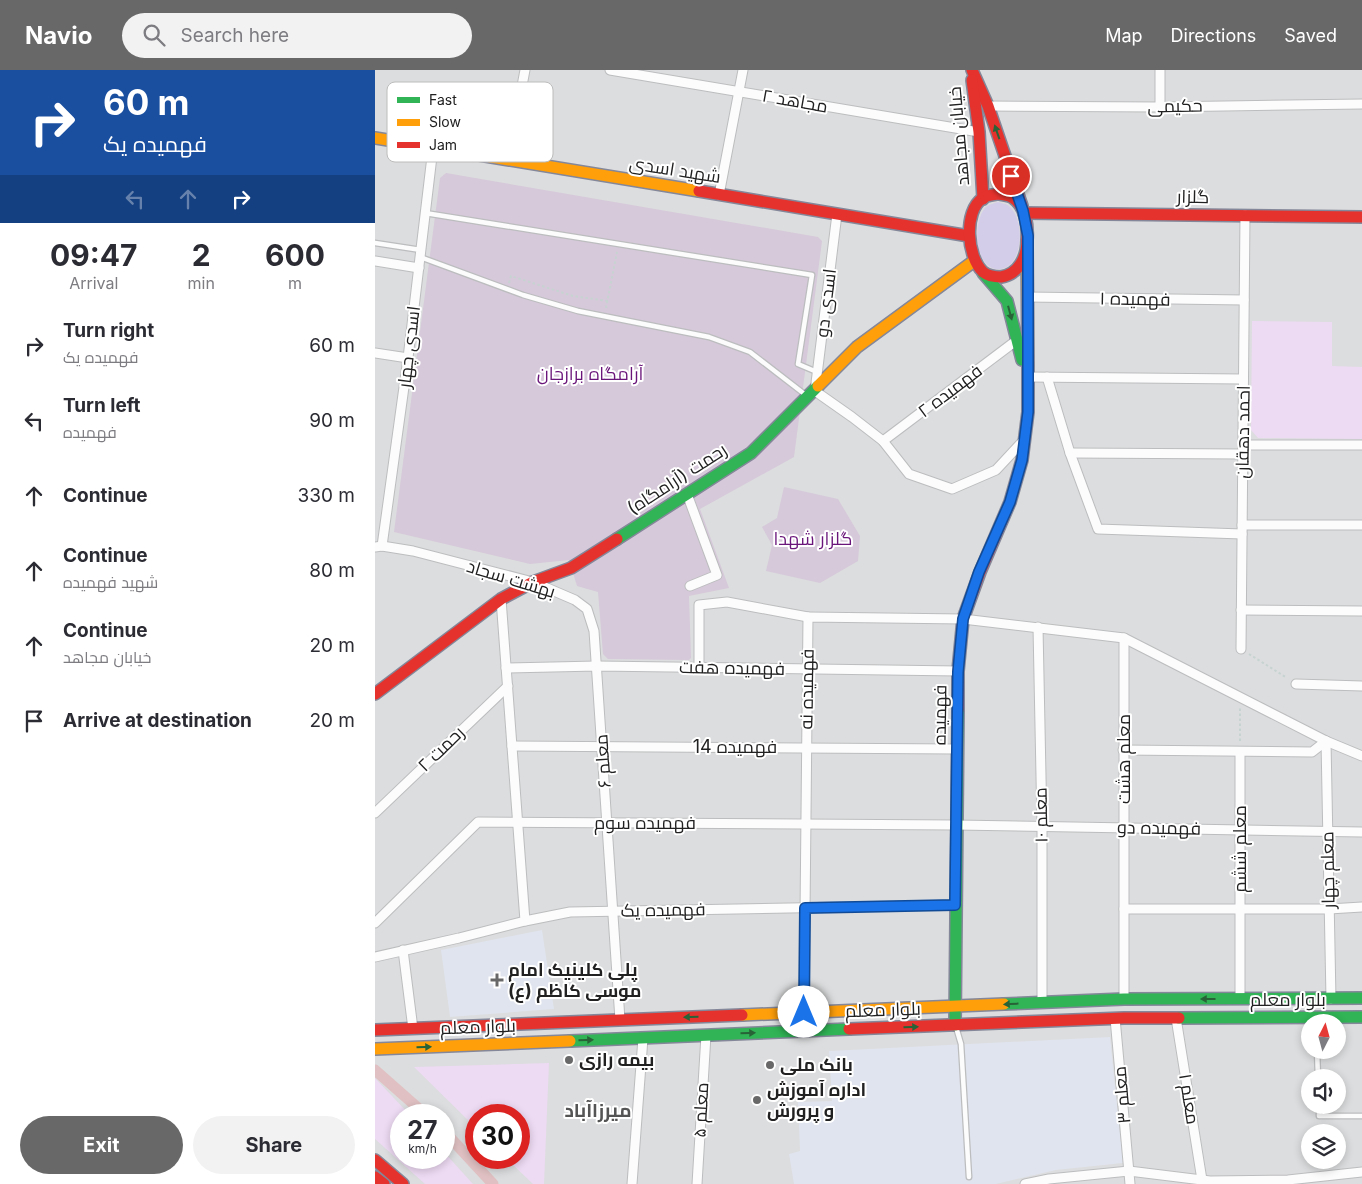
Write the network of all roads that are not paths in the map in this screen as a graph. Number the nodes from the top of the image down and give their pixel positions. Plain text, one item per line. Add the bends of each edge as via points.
1 (610, 70) edge
2 (743, 70) edge
3 (971, 70) edge
4 (1160, 70) edge
5 (739, 92) junction
6 (1362, 104) edge
7 (988, 106) junction
8 (1160, 107) junction
9 (979, 132) junction
10 (431, 162) edge
11 (520, 162) edge
12 (719, 195) junction
13 (983, 199) junction
14 (1023, 212) junction
15 (425, 213) junction
16 (837, 214) junction
17 (1245, 215) junction
18 (1362, 216) edge
19 (969, 236) junction
20 (375, 243) edge
21 (1027, 247) junction
22 (421, 254) junction
23 (974, 261) junction
24 (375, 262) edge
25 (419, 268) junction
26 (983, 273) junction
27 (1027, 297) junction
28 (1244, 300) junction
29 (1017, 340) junction
30 (375, 353) edge
31 (408, 358) junction
32 (817, 372) junction
33 (1027, 377) junction
34 (1047, 377) junction
35 (1243, 379) junction
36 (811, 394) junction
37 (1025, 440) junction
38 (883, 441) junction
39 (1362, 445) edge
40 (1243, 449) junction
41 (1070, 453) junction
42 (687, 494) junction
43 (1242, 525) junction
44 (1362, 525) edge
45 (1242, 534) junction
46 (378, 547) edge
47 (533, 582) junction
48 (690, 586) dead end
49 (501, 599) junction
50 (1241, 610) junction
51 (1362, 611) edge
52 (808, 617) junction
53 (963, 619) junction
54 (1038, 627) junction
55 (1124, 638) junction
56 (1241, 649) road end
57 (597, 666) junction
58 (699, 667) junction
59 (506, 668) junction
60 (807, 669) junction
61 (958, 672) junction
62 (1296, 684) road end
63 (507, 686) junction
64 (1362, 686) edge
65 (375, 694) edge
66 (1326, 741) junction
67 (512, 746) junction
68 (602, 746) junction
69 (807, 748) junction
70 (957, 749) junction
71 (1123, 750) junction
72 (1240, 752) junction
73 (1362, 756) edge
74 (375, 813) edge
75 (518, 822) junction
76 (607, 823) junction
77 (806, 824) junction
78 (957, 825) junction
79 (1042, 826) junction
80 (1123, 828) junction
81 (1240, 829) junction
82 (1327, 831) junction
83 (1362, 832) edge
84 (955, 905) junction
85 (1362, 907) edge
86 (1329, 908) junction
87 (1124, 909) junction
88 (1240, 909) junction
89 (805, 911) junction
90 (613, 914) junction
91 (525, 921) junction
92 (375, 922) edge
93 (403, 950) junction
94 (375, 956) edge
95 (1362, 998) edge
96 (1124, 999) junction
97 (1239, 999) junction
98 (1331, 999) junction
99 (1042, 1002) junction
100 (954, 1006) junction
101 (804, 1012) junction
102 (1362, 1017) edge
103 (1115, 1018) junction
104 (1176, 1018) junction
105 (1346, 1018) edge
106 (620, 1020) junction
107 (1301, 1020) edge
108 (955, 1025) junction
109 (413, 1029) junction
110 (375, 1030) edge
111 (706, 1035) junction
112 (643, 1038) junction
113 (375, 1049) edge
114 (1319, 1114) edge
115 (1362, 1116) edge
116 (375, 1160) edge
117 (1129, 1172) junction
118 (1362, 1172) edge
119 (375, 1177) edge
120 (969, 1177) dead end
121 (1207, 1181) edge
122 (1049, 1182) edge
123 (1288, 1182) edge
124 (384, 1184) edge
125 (403, 1184) edge
126 (632, 1184) edge
127 (697, 1184) edge
128 (1025, 1184) edge
129 (1130, 1184) edge

1 - 5 street, مجاهد ۲
2 - 5 street
3 - 7 street, خیابان مجاهد
3 - 9 street, خیابان مجاهد
4 - 8 street
5 - 9 street, مجاهد ۲
5 - 12 street
6 - 8 street, حکیمی
7 - 8 street, حکیمی
14 -> 7 street, خیابان مجاهد
9 - 13 street, خیابان مجاهد
10 - 15 street, اسدی چهار
11 - 12 street, شهید اسدی
12 - 16 street, شهید اسدی
13 - 14 street via 998,194 1014,198
13 - 19 street via 973,211
14 - 17 street, گلزار
14 - 21 street via 1027,224
15 - 22 street, اسدی چهار
15 - 32 lane via 812,275 798,364
16 - 19 street, شهید اسدی
16 - 32 street, اسدی دو
17 - 18 street, گلزار
17 - 28 street, احمد دهقان
19 - 23 street
20 - 22 lane
21 - 26 street via 1024,260 1014,273 999,278
21 - 27 street
22 - 25 street, اسدی چهار
22 - 36 lane via 523,295 578,311 717,340 750,352
23 - 26 street
23 - 36 street, رحمت (آرامگاه) via 857,347
24 - 25 street
25 - 31 street, اسدی چهار
26 -> 29 street via 1007,301
27 - 28 street, فهمیده ۱
27 - 33 street
28 - 35 street, احمد دهقان
29 - 33 street
29 - 38 street, فهمیده ۲
30 - 31 street
31 - 46 street, اسدی چهار
32 - 36 street, اسدی دو
33 - 34 street
33 - 37 street, فهمیده
34 - 35 street
34 - 41 street
35 - 40 street, احمد دهقان
36 - 38 street via 852,417
36 - 42 street, رحمت (آرامگاه) via 751,453
37 - 38 street via 997,470 952,489 909,474
37 - 53 street, فهمیده via 1010,502 979,572
39 - 40 street
40 - 41 street
40 - 43 street, احمد دهقان
41 - 45 street via 1098,529
42 - 47 street, رحمت (آرامگاه) via 571,568
42 - 48 street via 717,575
43 - 44 street
43 - 45 street, احمد دهقان
45 - 50 street, احمد دهقان
46 - 47 street, بهشت سجاد via 413,551
47 - 49 street, رحمت (آرامگاه)
47 - 57 street, بهشت سجاد via 575,600 587,609 594,631
49 - 59 street
49 - 65 street, رحمت (آرامگاه)
50 - 51 street
50 - 56 street, احمد دهقان
52 - 53 street
52 - 58 street via 727,602 699,605
52 - 60 street, فهمیده نه
53 - 54 street
53 - 61 street, فهمیده
54 - 55 street
54 - 79 street, معلم ۱۰
55 - 66 street
55 - 71 street, معلم هشت
57 - 58 street, فهمیده هفت
57 - 59 street, فهمیده هفت
57 - 68 street, معلم ۶
58 - 60 street, فهمیده هفت
59 - 63 street
60 - 61 street, فهمیده هفت
60 - 69 street, فهمیده نه
61 - 70 street, فهمیده
62 - 64 street
63 - 67 street
63 - 74 street, رحمت ۲
66 - 72 street via 1312,752
66 - 73 street
66 - 82 street, معلم چهار
67 - 68 street, فهمیده 14
67 - 75 street
68 - 69 street, فهمیده 14
68 - 76 street, معلم ۶
69 - 70 street, فهمیده 14
69 - 77 street, فهمیده نه
70 - 78 street, فهمیده
71 - 72 street
71 - 80 street, معلم هشت
72 - 81 street, معلم ششم
75 - 76 street, فهمیده سوم
75 - 91 street
75 - 92 street, فهمیده سوم via 478,822
76 - 77 street, فهمیده سوم
76 - 90 street, معلم ۶
77 - 78 street, فهمیده سوم
77 - 89 street, فهمیده نه
78 - 79 street, فهمیده دو
78 - 84 street, فهمیده
79 - 80 street, فهمیده دو
79 - 99 street, معلم ۱۰
80 - 81 street, فهمیده دو
80 - 87 street, معلم هشت
81 - 82 street, فهمیده دو
81 - 88 street, معلم ششم
82 - 83 street, فهمیده دو
82 - 86 street, معلم چهار
84 - 89 street, فهمیده یک
84 - 100 street, فهمیده
85 - 86 street
86 - 88 street
86 - 98 street, معلم چهار
87 - 88 street
87 - 96 street, معلم هشت
88 - 97 street, معلم ششم
89 - 90 street, فهمیده یک
89 - 101 street, فهمیده نه
90 - 91 street, فهمیده یک via 570,912
90 - 106 street, معلم ۶
91 - 93 street, فهمیده یک
93 - 94 street, فهمیده یک
93 - 109 street
95 - 98 street, بلوار معلم
97 -> 96 street, بلوار معلم
96 - 99 street, بلوار معلم
97 - 98 street, بلوار معلم
99 -> 100 street, بلوار معلم
100 - 101 street, بلوار معلم
100 - 108 street, فهمیده
101 -> 106 street, بلوار معلم
102 - 105 street, بلوار معلم
103 - 104 street, بلوار معلم
103 - 108 street, بلوار معلم
103 - 117 street, معلم ۳
104 - 107 street, بلوار معلم
104 - 121 street, معلم ۱
106 - 109 street, بلوار معلم
111 -> 108 street, بلوار معلم
108 - 120 lane via 961,1044
109 - 110 street, بلوار معلم
111 - 112 street, بلوار معلم
111 - 127 street, معلم ۵
113 -> 112 street, بلوار معلم
112 - 126 street
114 - 115 lane
116 - 125 street
117 - 121 street
117 - 122 street
117 - 129 street, معلم ۳
118 - 123 street
119 - 124 street
121 - 123 street
122 - 128 street

